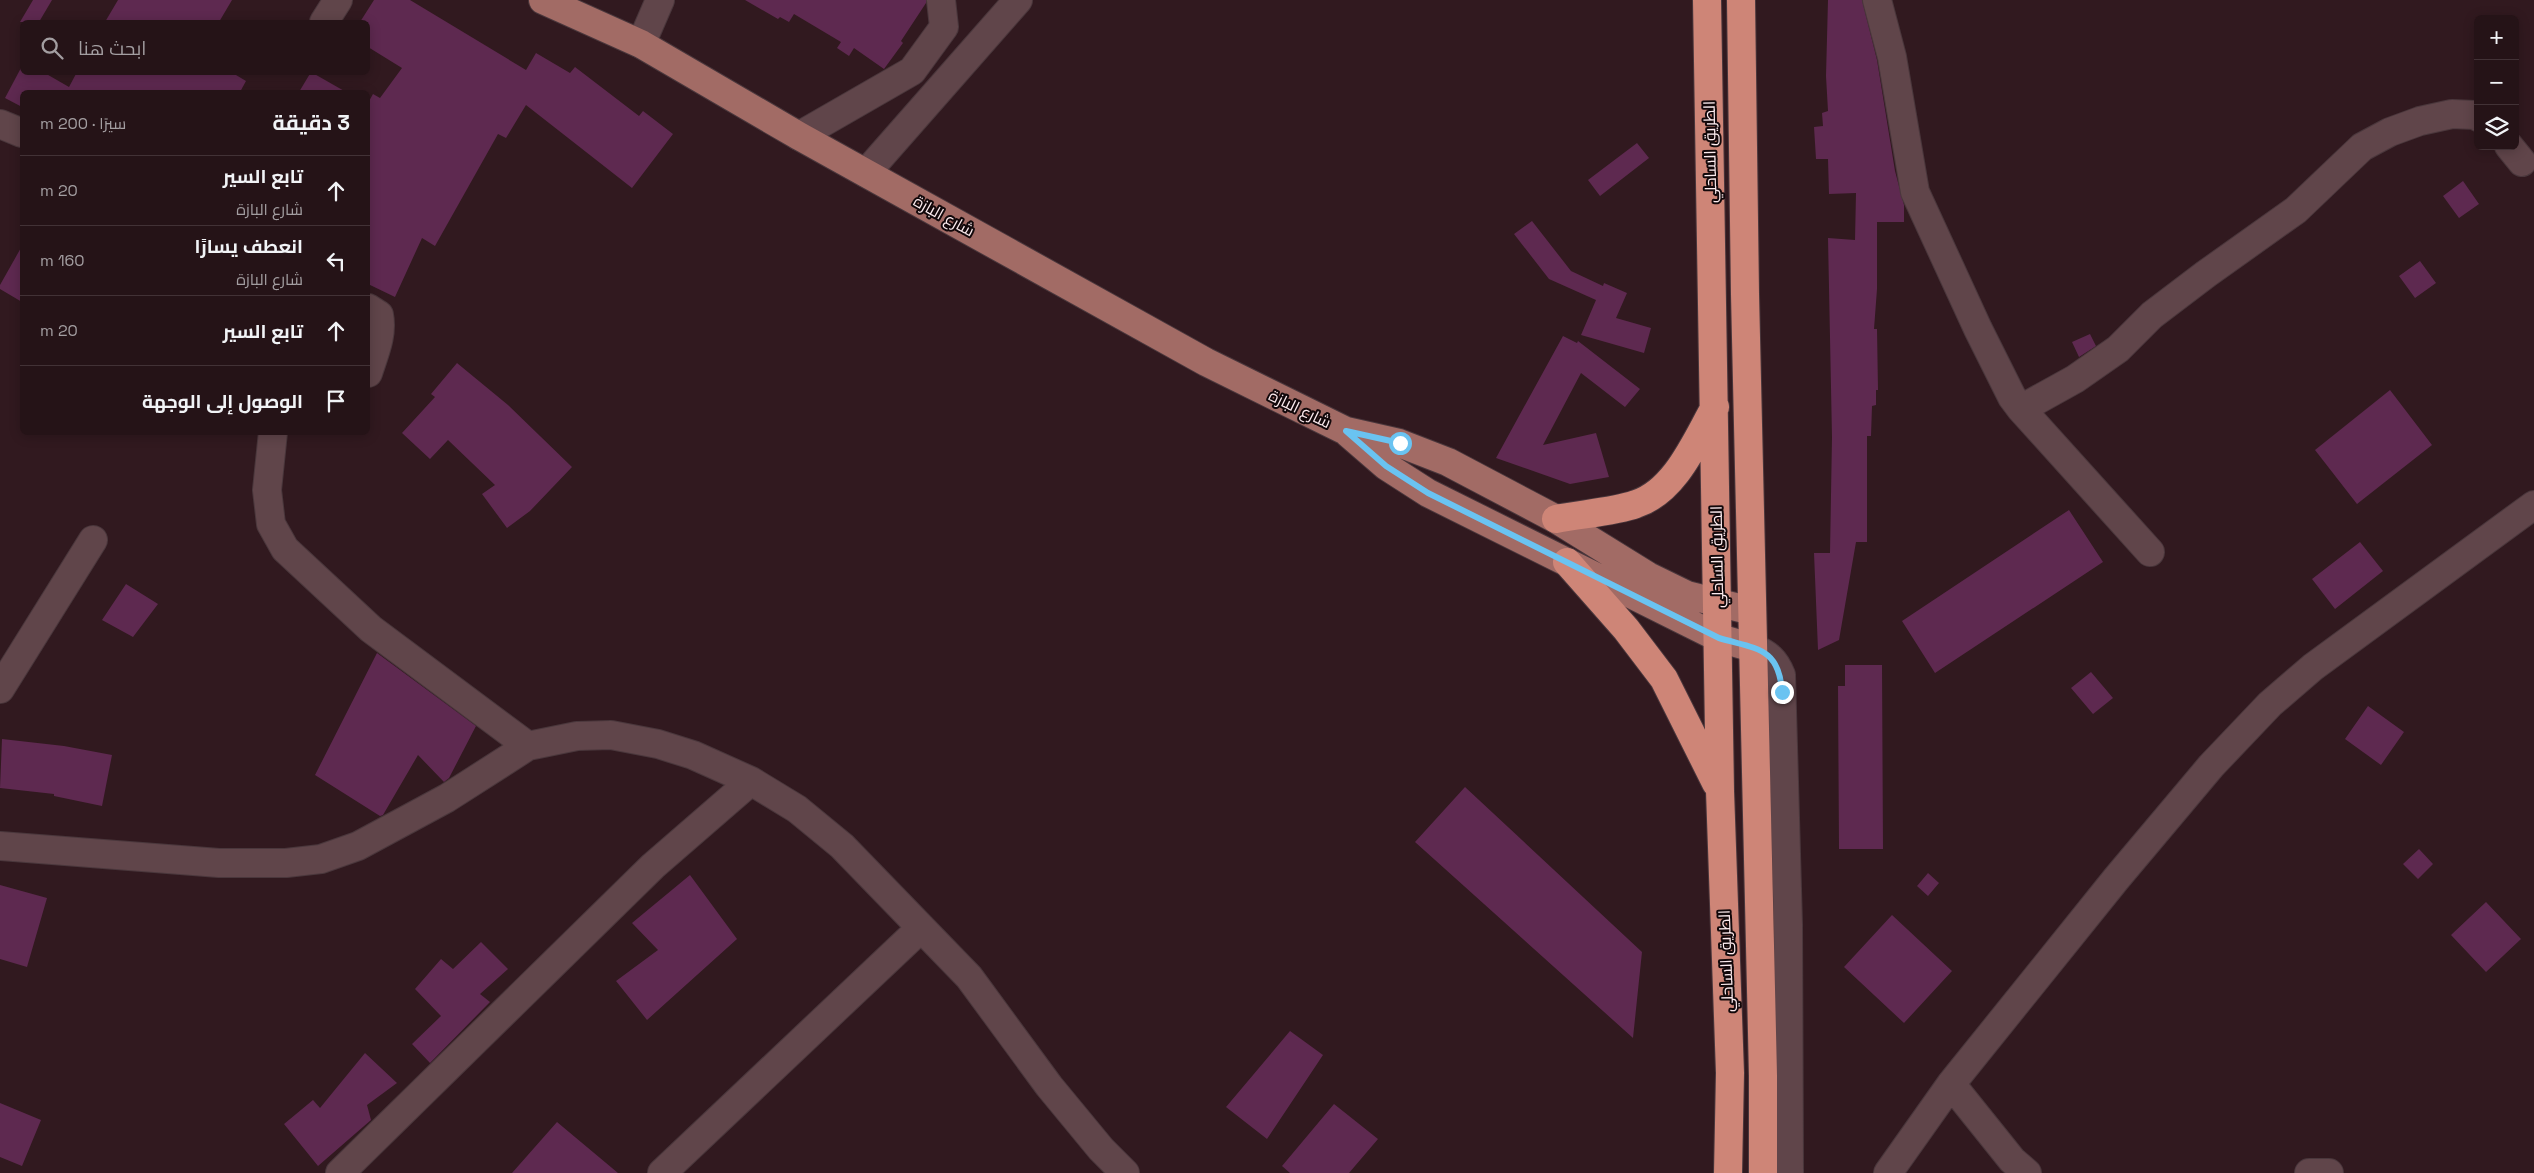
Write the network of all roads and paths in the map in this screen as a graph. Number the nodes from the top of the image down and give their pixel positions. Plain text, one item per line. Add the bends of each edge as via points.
1 (338, 0) edge
2 (543, 0) edge
3 (660, 0) edge
4 (941, 0) edge
5 (1018, 0) edge
6 (1707, 0) edge
7 (1741, 0) edge
8 (1877, 0) edge
9 (325, 20) edge
10 (642, 44) junction
11 (2474, 115) edge
12 (0, 124) edge
13 (20, 131) edge
14 (799, 136) junction
15 (866, 173) junction
16 (370, 309) edge
17 (370, 368) edge
18 (1716, 407) junction
19 (2021, 409) junction
20 (1346, 431) junction
21 (273, 435) edge
22 (2534, 505) edge
23 (1556, 519) junction
24 (93, 540) dead end
25 (2150, 552) dead end
26 (1567, 562) junction
27 (1717, 604) junction
28 (1752, 610) junction
29 (1719, 638) junction
30 (1753, 648) junction
31 (0, 689) edge
32 (528, 746) junction
33 (751, 781) junction
34 (1720, 791) junction
35 (0, 846) edge
36 (921, 928) junction
37 (1952, 1084) junction
38 (340, 1173) edge
39 (662, 1173) edge
40 (1125, 1173) edge
41 (1728, 1173) edge
42 (1763, 1173) edge
43 (1790, 1173) edge
44 (1888, 1173) edge
45 (2027, 1173) edge
46 (2309, 1173) edge
47 (2329, 1173) edge

1 - 9 street
2 - 10 main road, شارع البازة
3 - 10 street
4 - 14 street via 944,27 912,71
5 - 15 street
6 - 18 highway, الطريق الساحلي
7 - 28 highway, الطريق الساحلي
8 - 19 street via 1892,57 1916,192 1978,329
10 - 14 main road, شارع البازة
11 - 19 street via 2452,114 2420,121 2362,147 2296,210 2152,315 2118,348 2075,379
12 - 13 street
14 - 15 main road, شارع البازة
15 - 20 main road, شارع البازة via 1206,362
16 - 17 street via 379,315 381,325
18 - 23 highway via 1672,478 1656,494 1636,504
18 - 27 highway, الطريق الساحلي
19 - 25 street
20 - 23 main road, شارع البازة via 1400,443 1448,462
20 - 26 main road, شارع البازة via 1386,466 1428,493
21 - 32 street via 267,490 272,524 285,549 371,629
22 - 37 street via 2313,667 2270,704 2211,766 2116,879
23 - 27 main road, شارع البازة via 1648,576 1687,595
24 - 31 street
26 - 29 main road, شارع البازة
26 - 34 highway via 1626,629 1664,679
27 - 28 main road, شارع البازة
27 - 29 highway, الطريق الساحلي
28 - 30 highway, الطريق الساحلي
29 - 30 main road, شارع البازة
29 - 34 highway, الطريق الساحلي
30 - 42 highway, الطريق الساحلي
30 - 43 street via 1767,654 1776,663 1780,675 1788,925
32 - 33 street via 577,736 612,735 658,744
32 - 35 street via 448,798 358,846 321,859 286,863 219,863
33 - 36 street via 797,809 842,846
33 - 38 street via 653,866
34 - 41 highway, الطريق الساحلي via 1730,1073
36 - 39 street
36 - 40 street via 969,977 1055,1093 1101,1150
37 - 44 street
37 - 45 street via 2012,1160
46 - 47 street

